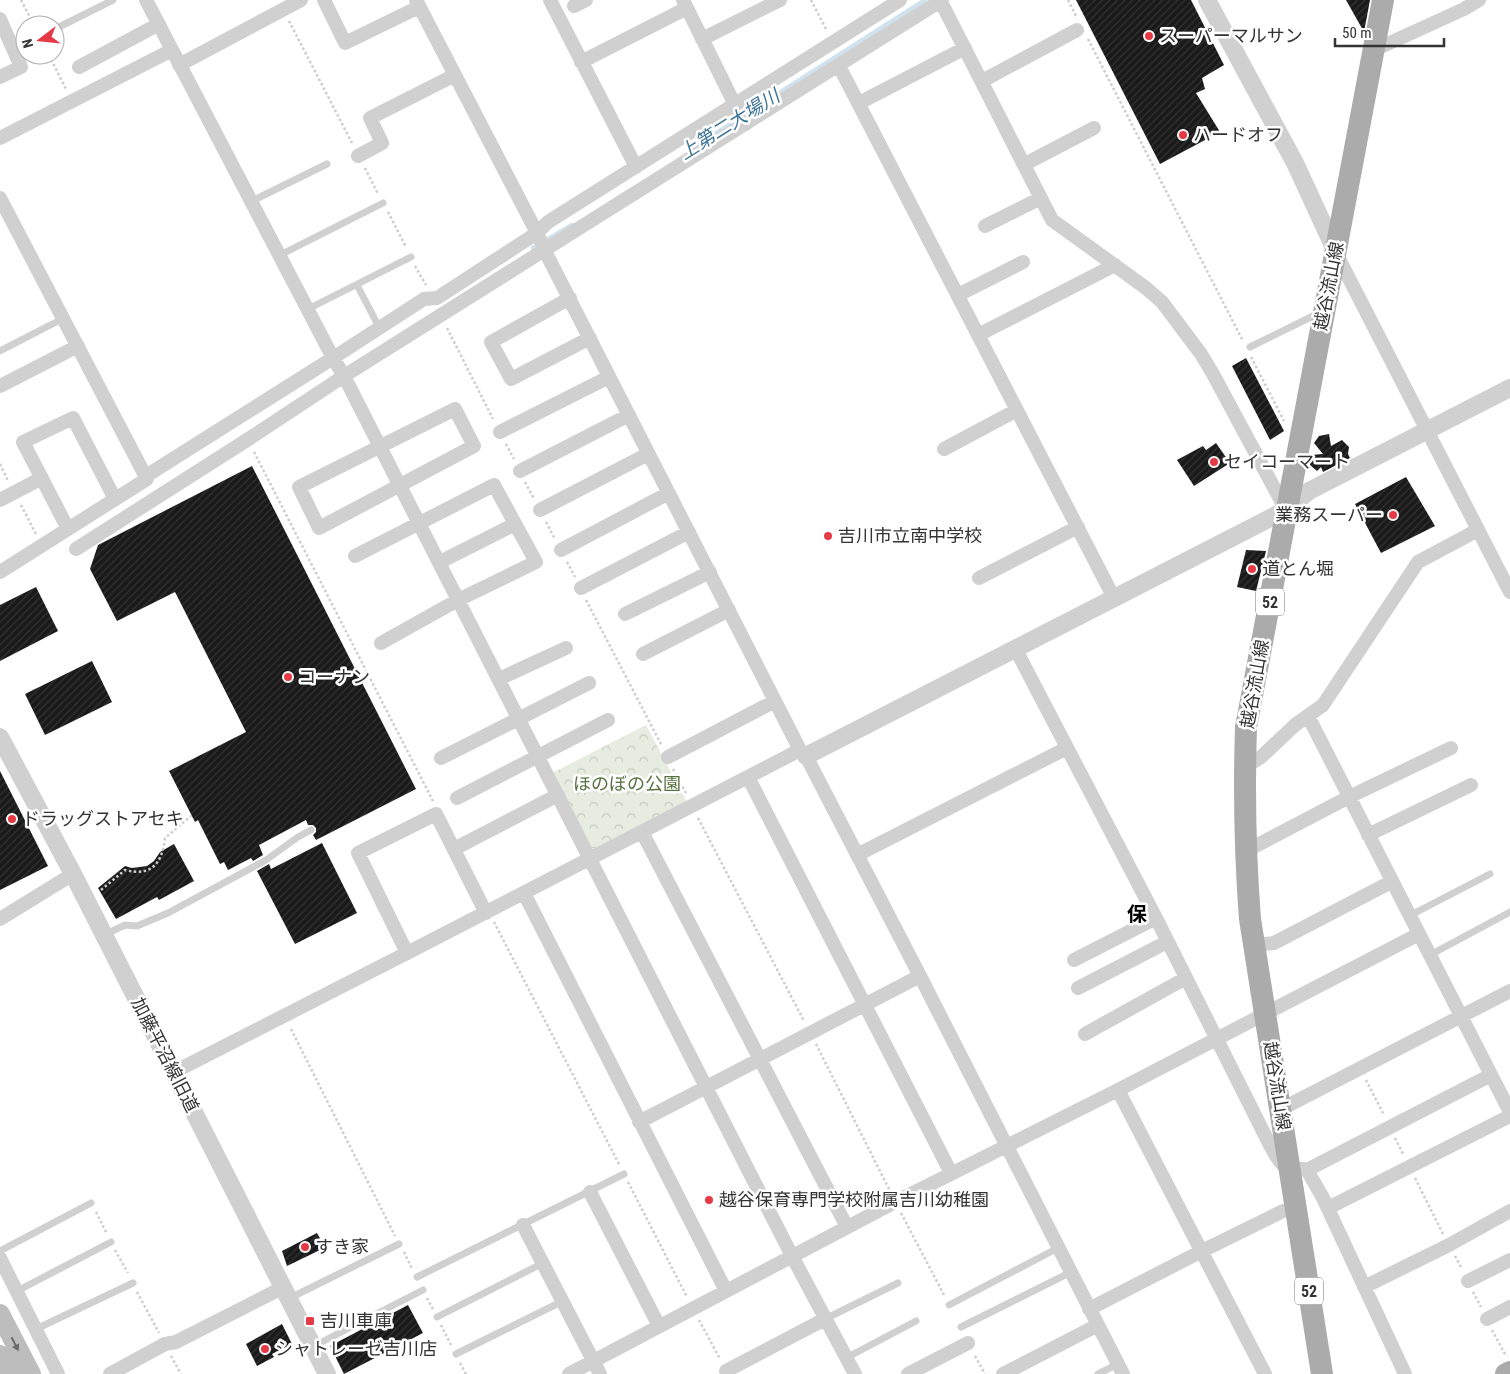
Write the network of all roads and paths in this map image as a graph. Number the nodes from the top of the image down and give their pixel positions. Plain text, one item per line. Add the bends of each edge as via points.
1 (21, 0) edge
2 (113, 0) edge
3 (146, 0) edge
4 (301, 0) edge
5 (324, 0) edge
6 (550, 0) edge
7 (780, 0) edge
8 (811, 0) edge
9 (900, 0) edge
10 (941, 0) edge
11 (1068, 0) edge
12 (1207, 0) edge
13 (1383, 0) edge
14 (1479, 0) edge
15 (418, 3) edge
16 (685, 4) edge
17 (29, 15) edge
18 (0, 19) edge
19 (65, 24) edge
20 (159, 24) junction
21 (1080, 28) junction
22 (702, 39) junction
23 (833, 43) junction
24 (1374, 45) junction
25 (965, 48) junction
26 (172, 50) junction
27 (581, 62) junction
28 (179, 64) junction
29 (55, 65) edge
30 (839, 66) junction
31 (79, 67) dead end
32 (455, 75) junction
33 (0, 77) edge
34 (982, 81) junction
35 (72, 101) junction
36 (859, 103) junction
37 (734, 105) junction
38 (746, 124) junction
39 (1094, 128) dead end
40 (0, 138) edge
41 (358, 156) dead end
42 (327, 164) dead end
43 (1025, 164) junction
44 (636, 167) junction
45 (1041, 198) junction
46 (1, 202) edge
47 (252, 202) junction
48 (383, 203) dead end
49 (985, 226) dead end
50 (541, 240) junction
51 (1336, 252) junction
52 (280, 255) junction
53 (411, 258) dead end
54 (1023, 262) dead end
55 (1115, 265) junction
56 (357, 285) junction
57 (958, 295) junction
58 (570, 298) junction
59 (308, 309) junction
60 (1324, 311) junction
61 (441, 316) junction
62 (64, 318) junction
63 (380, 329) junction
64 (978, 335) junction
65 (590, 338) junction
66 (78, 346) junction
67 (1250, 347) dead end
68 (0, 351) edge
69 (339, 368) junction
70 (609, 376) junction
71 (0, 386) edge
72 (1510, 388) edge
73 (1017, 410) junction
74 (629, 415) junction
75 (1287, 427) dead end
76 (500, 432) junction
77 (1427, 432) junction
78 (247, 440) junction
79 (380, 446) junction
80 (944, 450) dead end
81 (648, 454) junction
82 (520, 471) junction
83 (146, 476) junction
84 (42, 478) junction
85 (400, 486) junction
86 (669, 493) junction
87 (115, 499) junction
88 (0, 500) edge
89 (540, 510) junction
90 (1286, 510) junction
91 (419, 524) junction
92 (515, 524) junction
93 (1078, 527) junction
94 (68, 529) junction
95 (1478, 530) junction
96 (689, 532) junction
97 (76, 549) dead end
98 (560, 550) junction
99 (355, 556) dead end
100 (440, 562) junction
101 (0, 572) edge
102 (710, 572) junction
103 (979, 578) dead end
104 (581, 588) junction
105 (1510, 592) edge
106 (1114, 598) junction
107 (458, 600) junction
108 (728, 610) junction
109 (625, 614) dead end
110 (380, 643) dead end
111 (566, 648) dead end
112 (1015, 648) junction
113 (643, 654) dead end
114 (499, 679) junction
115 (589, 683) dead end
116 (775, 702) junction
117 (1308, 716) junction
118 (519, 718) junction
119 (608, 720) dead end
120 (0, 737) edge
121 (1067, 748) junction
122 (1451, 748) dead end
123 (803, 753) junction
124 (538, 756) junction
125 (668, 757) junction
126 (441, 758) dead end
127 (1245, 762) junction
128 (748, 777) junction
129 (1471, 785) dead end
130 (558, 795) junction
131 (457, 798) dead end
132 (1349, 798) junction
133 (692, 806) junction
134 (436, 814) junction
135 (191, 816) dead end
136 (311, 830) dead end
137 (642, 832) junction
138 (1368, 836) junction
139 (454, 849) junction
140 (1246, 851) junction
141 (857, 855) junction
142 (590, 858) junction
143 (73, 874) junction
144 (1490, 874) dead end
145 (1392, 882) junction
146 (101, 890) dead end
147 (524, 893) junction
148 (1510, 912) edge
149 (486, 913) junction
150 (1409, 916) junction
151 (1156, 918) junction
152 (0, 919) edge
153 (1418, 934) junction
154 (104, 936) junction
155 (1167, 942) junction
156 (1254, 945) junction
157 (407, 954) junction
158 (1430, 956) junction
159 (1074, 960) dead end
160 (920, 976) junction
161 (1186, 978) junction
162 (1078, 988) dead end
163 (1510, 991) edge
164 (865, 1004) junction
165 (1265, 1013) junction
166 (284, 1016) junction
167 (1461, 1016) junction
168 (811, 1033) junction
169 (1085, 1034) dead end
170 (1216, 1039) junction
171 (760, 1060) junction
172 (1360, 1068) junction
173 (174, 1072) junction
174 (1491, 1075) junction
175 (707, 1088) junction
176 (1118, 1090) junction
177 (1281, 1106) junction
178 (1509, 1109) edge
179 (639, 1122) junction
180 (1390, 1128) junction
181 (1006, 1146) junction
182 (1410, 1167) junction
183 (1299, 1169) junction
184 (624, 1174) junction
185 (951, 1174) junction
186 (590, 1192) junction
187 (895, 1202) junction
188 (91, 1203) dead end
189 (1297, 1208) junction
190 (1328, 1208) junction
191 (1510, 1212) edge
192 (523, 1225) junction
193 (847, 1227) junction
194 (111, 1242) dead end
195 (400, 1244) junction
196 (1449, 1244) junction
197 (1058, 1248) junction
198 (1202, 1250) junction
199 (0, 1251) edge
200 (792, 1256) junction
201 (0, 1258) edge
202 (1510, 1260) edge
203 (543, 1263) junction
204 (1071, 1272) junction
205 (417, 1278) joint
206 (1468, 1282) junction
207 (133, 1283) dead end
208 (898, 1283) dead end
209 (1364, 1287) junction
210 (423, 1290) joint
211 (17, 1291) junction
212 (726, 1291) junction
213 (285, 1293) junction
214 (562, 1301) junction
215 (949, 1305) joint
216 (1510, 1307) edge
217 (693, 1308) junction
218 (1089, 1309) junction
219 (0, 1314) edge
220 (437, 1317) junction
221 (825, 1319) junction
222 (1487, 1319) junction
223 (916, 1321) dead end
224 (1098, 1325) junction
225 (659, 1326) junction
226 (961, 1327) dead end
227 (36, 1329) junction
228 (968, 1343) joint
229 (313, 1346) junction
230 (0, 1354) edge
231 (456, 1354) junction
232 (846, 1358) junction
233 (594, 1361) junction
234 (1507, 1368) edge
235 (1121, 1369) edge
236 (726, 1371) joint
237 (10, 1374) edge
238 (31, 1374) edge
239 (58, 1374) edge
240 (110, 1374) edge
241 (327, 1374) edge
242 (466, 1374) edge
243 (569, 1374) edge
244 (600, 1374) edge
245 (855, 1374) edge
246 (908, 1374) edge
247 (985, 1374) edge
248 (1003, 1374) edge
249 (1098, 1374) edge
250 (1265, 1374) edge
251 (1322, 1374) edge
252 (1405, 1374) edge

1 - 17 path
2 - 19 lane
3 - 20 street
4 - 28 street
5 - 15 street via 345,43
6 - 27 street
7 - 22 street
8 - 23 path
9 - 23 street
10 - 25 street
10 - 30 street
11 - 21 path
12 - 51 street via 1295,163
13 - 24 main road, 越谷流山線 / 52
14 - 24 street via 1383,46
15 - 32 street
16 - 22 street
16 - 27 street
18 - 33 street via 21,67
20 - 26 street
20 - 31 street
21 - 34 street
21 - 75 path
22 - 37 street
23 - 37 street
24 - 51 main road, 越谷流山線 / 52
25 - 34 street
25 - 36 street
26 - 28 street
26 - 35 street
27 - 44 street
28 - 47 street
29 - 35 path
30 - 36 street
30 - 38 street
32 - 41 street via 370,118 382,143
32 - 50 street
34 - 43 street
35 - 40 street
36 - 57 street
37 - 38 street
37 - 44 street
38 - 50 street
39 - 43 street
42 - 47 lane
43 - 45 street
44 - 50 street via 548,222
45 - 49 street
45 - 55 street via 1052,220
46 - 62 street
47 - 52 street
48 - 52 lane
50 - 58 street
50 - 61 street
50 - 63 street via 437,298 424,299
51 - 60 main road, 越谷流山線 / 52
51 - 77 street
52 - 59 street
53 - 56 lane
54 - 57 street
55 - 64 street
55 - 90 street via 1162,302 1201,354
56 - 59 lane
56 - 63 lane
57 - 64 street
58 - 65 street
58 - 65 street via 491,342 511,379
59 - 69 street
60 - 67 lane
60 - 90 main road, 越谷流山線 / 52
61 - 69 street
61 - 76 path
62 - 66 street
62 - 68 lane
63 - 69 street
64 - 73 street
65 - 70 street
66 - 71 street
66 - 83 street
69 - 78 street
69 - 79 street
69 - 83 street
70 - 74 street
70 - 76 street
72 - 77 street
73 - 80 street
73 - 93 street
74 - 81 street
74 - 82 street
76 - 82 path
77 - 90 street via 1309,491
77 - 95 street
78 - 97 street
78 - 134 path via 429,794
79 - 85 street
79 - 85 street via 455,409 474,446
79 - 85 street via 299,487 319,528
81 - 86 street
81 - 89 street
82 - 89 path
83 - 87 street via 147,479
84 - 87 street via 23,442 72,418
84 - 88 street
84 - 94 street
85 - 91 street
86 - 96 street
86 - 98 street
87 - 94 street
89 - 98 path
90 - 106 street
90 - 127 main road, 越谷流山線 / 52 via 1246,727
91 - 92 street via 494,485
91 - 99 street
91 - 100 street
92 - 100 street
92 - 107 street via 536,562
93 - 103 street
93 - 106 street
94 - 101 street
95 - 105 street
95 - 117 street via 1418,562 1323,705
96 - 102 street
96 - 104 street
98 - 104 path
100 - 107 street
102 - 108 street
102 - 109 street
104 - 125 path
106 - 112 street
107 - 110 street
107 - 114 street
108 - 113 street
108 - 116 street
111 - 114 street
112 - 121 street
112 - 123 street
114 - 118 street
115 - 118 street
116 - 123 street
116 - 125 street
117 - 127 street via 1261,757 1254,762
117 - 132 street
118 - 124 street
118 - 126 street
119 - 124 street
120 - 143 street, 加藤平沼線旧道
121 - 141 street
121 - 151 street
122 - 132 street
123 - 128 street
123 - 141 street
124 - 130 street
124 - 131 street
125 - 133 path
127 - 140 main road, 越谷流山線 / 52
128 - 133 street
128 - 164 street
129 - 138 street
130 - 139 street
130 - 142 street
132 - 138 street
132 - 140 street
133 - 137 street
133 - 168 path
134 - 139 street
134 - 157 street via 358,854
135 - 146 path via 165,838 158,863 142,872 125,870
136 - 154 lane via 266,860 168,913 137,926 125,925
137 - 142 street
137 - 171 street
138 - 145 street
139 - 149 street
140 - 156 main road, 越谷流山線 / 52
141 - 160 street
142 - 147 street
142 - 175 street
143 - 152 street
143 - 154 street, 加藤平沼線旧道
144 - 150 lane
145 - 150 street
145 - 156 street via 1274,943
147 - 149 street
147 - 179 street
148 - 158 lane
149 - 157 street
149 - 184 path via 495,923
150 - 153 street
151 - 155 street
151 - 159 street
153 - 158 street
153 - 165 street
154 - 173 street, 加藤平沼線旧道
155 - 161 street
155 - 162 street
156 - 165 main road, 越谷流山線 / 52
157 - 166 street
158 - 167 street
160 - 164 street
160 - 181 street
161 - 169 street
161 - 170 street
163 - 167 street
164 - 168 street
164 - 185 street
165 - 170 street
165 - 177 main road, 越谷流山線 / 52
166 - 173 street
166 - 195 path
167 - 172 street
167 - 174 street
168 - 171 street
168 - 187 path
170 - 176 street
170 - 183 street via 1271,1147 1283,1165
171 - 175 street
171 - 193 street
172 - 177 street via 1289,1105
172 - 180 path
173 - 213 street, 加藤平沼線旧道
174 - 178 street
174 - 180 street
175 - 179 street
175 - 200 street
176 - 181 street
176 - 198 street
177 - 183 main road, 越谷流山線 / 52
178 - 182 street
179 - 212 street
180 - 182 path
180 - 183 street
181 - 185 street
181 - 197 street
182 - 190 street
182 - 196 path
183 - 189 main road, 越谷流山線 / 52
183 - 190 street
184 - 186 lane
184 - 217 path
185 - 187 street
186 - 192 lane
186 - 225 street
187 - 193 street
187 - 215 path
188 - 199 lane
189 - 198 street via 1283,1211
189 - 251 main road, 越谷流山線 / 52
190 - 209 street
191 - 196 street
192 - 203 street
192 - 205 lane
193 - 200 street
194 - 211 lane
195 - 205 path
195 - 213 lane
196 - 206 path
196 - 209 street
197 - 204 street
197 - 215 lane
198 - 218 street
198 - 250 street
200 - 212 street
200 - 221 street
201 - 211 street
202 - 206 street
203 - 214 street
203 - 220 lane
204 - 218 street
204 - 226 lane
206 - 222 path
207 - 227 lane
208 - 221 lane
209 - 252 street
210 - 220 path
210 - 229 lane
211 - 227 street
212 - 217 street
213 - 229 street, 加藤平沼線旧道
213 - 240 street via 165,1344
214 - 231 lane
214 - 233 street
216 - 222 street
217 - 225 street
217 - 236 path
218 - 224 street
219 -> 238 main road
220 - 231 path
221 - 232 street
221 - 236 street
222 - 234 path
223 - 232 lane
224 - 235 street
224 - 248 street
225 - 233 street
227 - 239 street
228 - 246 street
228 - 247 path
229 - 241 street, 加藤平沼線旧道
230 - 237 main road
231 - 242 path
232 - 245 street
233 - 243 street
233 - 244 street
235 - 249 lane

